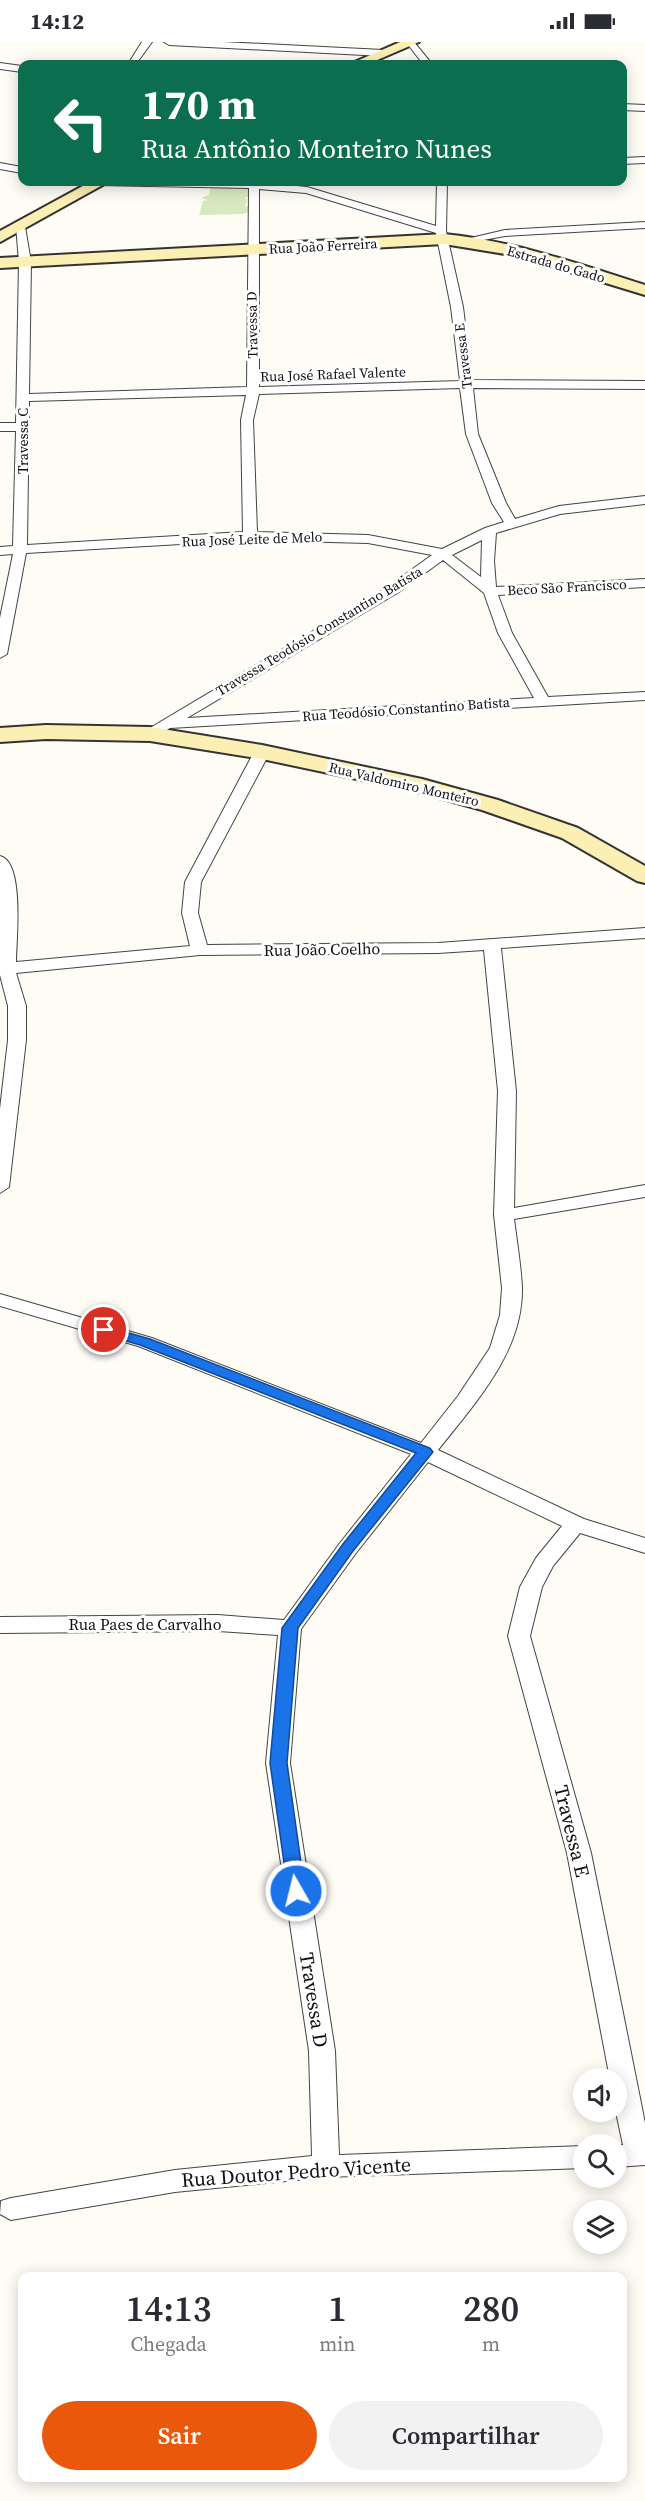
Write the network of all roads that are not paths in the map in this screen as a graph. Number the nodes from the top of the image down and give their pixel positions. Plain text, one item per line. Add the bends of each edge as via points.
1 (147, 42) edge
2 (169, 42) edge
3 (411, 42) edge
4 (263, 44) edge
5 (382, 53) junction
6 (135, 60) edge
7 (366, 60) edge
8 (425, 60) edge
9 (0, 66) edge
10 (18, 68) edge
11 (627, 107) edge
12 (645, 108) edge
13 (645, 160) edge
14 (627, 161) edge
15 (0, 166) edge
16 (18, 170) edge
17 (92, 186) edge
18 (254, 186) edge
19 (270, 186) edge
20 (442, 186) edge
21 (645, 225) edge
22 (20, 228) junction
23 (442, 235) junction
24 (0, 237) edge
25 (467, 240) junction
26 (251, 250) junction
27 (25, 262) junction
28 (0, 263) edge
29 (645, 290) edge
30 (466, 384) junction
31 (645, 385) edge
32 (253, 392) junction
33 (23, 398) junction
34 (0, 427) edge
35 (24, 427) junction
36 (645, 500) edge
37 (511, 523) junction
38 (490, 531) junction
39 (250, 536) junction
40 (20, 551) junction
41 (0, 552) edge
42 (443, 555) junction
43 (645, 583) edge
44 (490, 591) junction
45 (0, 654) edge
46 (645, 696) edge
47 (542, 700) junction
48 (158, 729) junction
49 (0, 735) edge
50 (262, 752) junction
51 (0, 861) edge
52 (645, 876) edge
53 (645, 933) edge
54 (492, 944) junction
55 (200, 950) junction
56 (3, 969) edge
57 (0, 1188) edge
58 (645, 1191) edge
59 (504, 1215) junction
60 (0, 1300) edge
61 (425, 1452) junction
62 (576, 1524) junction
63 (645, 1546) edge
64 (0, 1624) edge
65 (290, 1628) junction
66 (633, 2155) edge
67 (573, 2157) edge
68 (326, 2166) junction
69 (11, 2209) dead end

1 - 6 street
2 - 4 street
3 - 5 street
3 - 8 street
4 - 5 street
5 - 7 street
9 - 10 street
11 - 12 street
13 - 14 street
15 - 16 street
17 - 22 street
18 - 26 street, Travessa D
19 - 23 street via 326,193
20 - 23 street, Travessa E
21 - 25 street, Rua João Ferreira via 505,233
22 - 24 street
22 - 27 street, Travessa C
23 - 25 street, Rua João Ferreira
23 - 26 street, Rua João Ferreira
23 - 30 street, Travessa E via 457,307
25 - 29 street, Estrada do Gado via 532,255
26 - 27 street, Rua João Ferreira
26 - 32 street, Travessa D
27 - 28 street, Rua João Ferreira
27 - 33 street, Travessa C
30 - 31 street, Rua José Rafael Valente
30 - 32 street, Rua José Rafael Valente
30 - 37 street, Travessa E via 472,434
32 - 33 street, Rua José Rafael Valente
32 - 39 street, Travessa D via 248,420
33 - 35 street, Travessa C
34 - 35 street
35 - 40 street, Travessa C
36 - 37 street via 559,510
37 - 38 street
38 - 42 street, Travessa Teodósio Constantino Batista
38 - 44 street
39 - 40 street, Rua José Leite de Melo
39 - 42 street, Rua José Leite de Melo via 368,539
40 - 41 street, Rua José Leite de Melo
40 - 45 street, Travessa C
42 - 44 street, Rua José Leite de Melo
42 - 48 street, Travessa Teodósio Constantino Batista via 394,589
43 - 44 street, Beco São Francisco
44 - 47 street via 512,645
46 - 47 street, Rua Teodósio Constantino Batista
47 - 48 street, Rua Teodósio Constantino Batista
48 - 49 street, Rua Teodósio Constantino Batista
48 - 50 street, Rua Valdomiro Monteiro
50 - 52 street, Rua Valdomiro Monteiro via 422,786 490,805 570,833
50 - 55 street via 193,882 190,913
51 - 56 street via 9,885
53 - 54 street, Rua João Coelho
54 - 55 street, Rua João Coelho
54 - 59 street via 507,1091
55 - 56 street, Rua João Coelho
56 - 57 street via 17,1006 17,1040
58 - 59 street
59 - 61 street via 512,1287 510,1315 500,1348
60 - 61 street via 145,1342
61 - 62 street
61 - 65 street
62 - 63 street
62 - 66 street, Travessa E via 544,1563 531,1587 519,1636 579,1852
64 - 65 street, Rua Paes de Carvalho via 218,1623
65 - 68 street, Travessa D via 278,1763 322,2051
67 - 68 street, Rua Doutor Pedro Vicente
68 - 69 street, Rua Doutor Pedro Vicente via 175,2181

